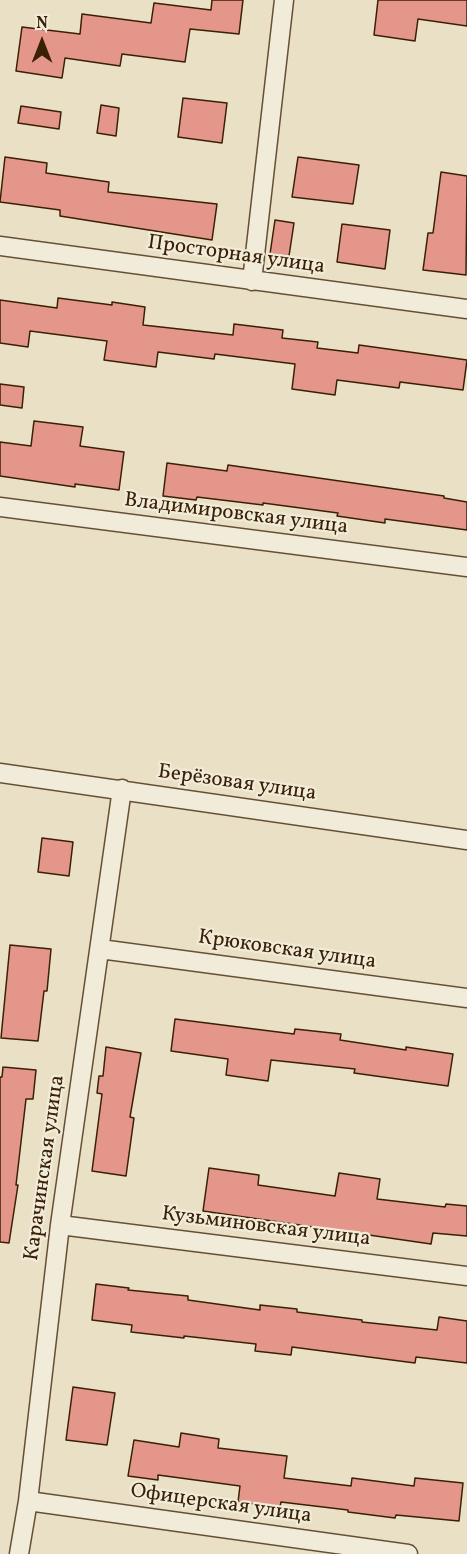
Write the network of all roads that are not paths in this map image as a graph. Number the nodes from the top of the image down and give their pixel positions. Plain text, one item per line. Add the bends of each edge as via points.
1 (284, 0) edge
2 (0, 246) edge
3 (252, 281) junction
4 (467, 309) edge
5 (0, 507) edge
6 (467, 567) edge
7 (0, 772) edge
8 (122, 789) junction
9 (467, 840) edge
10 (100, 949) junction
11 (467, 998) edge
12 (60, 1225) junction
13 (467, 1276) edge
14 (28, 1501) junction
15 (19, 1554) edge
16 (408, 1554) edge

1 - 3 street
2 - 3 street, Просторная улица
3 - 4 street, Просторная улица
5 - 6 street, Владимировская улица
7 - 8 street, Берёзовая улица
8 - 9 street, Берёзовая улица
8 - 10 street, Карачинская улица
10 - 11 street, Крюковская улица
10 - 12 street, Карачинская улица
12 - 13 street, Кузьминовская улица
12 - 14 street, Карачинская улица
14 - 15 street, Карачинская улица
14 - 16 street, Офицерская улица

